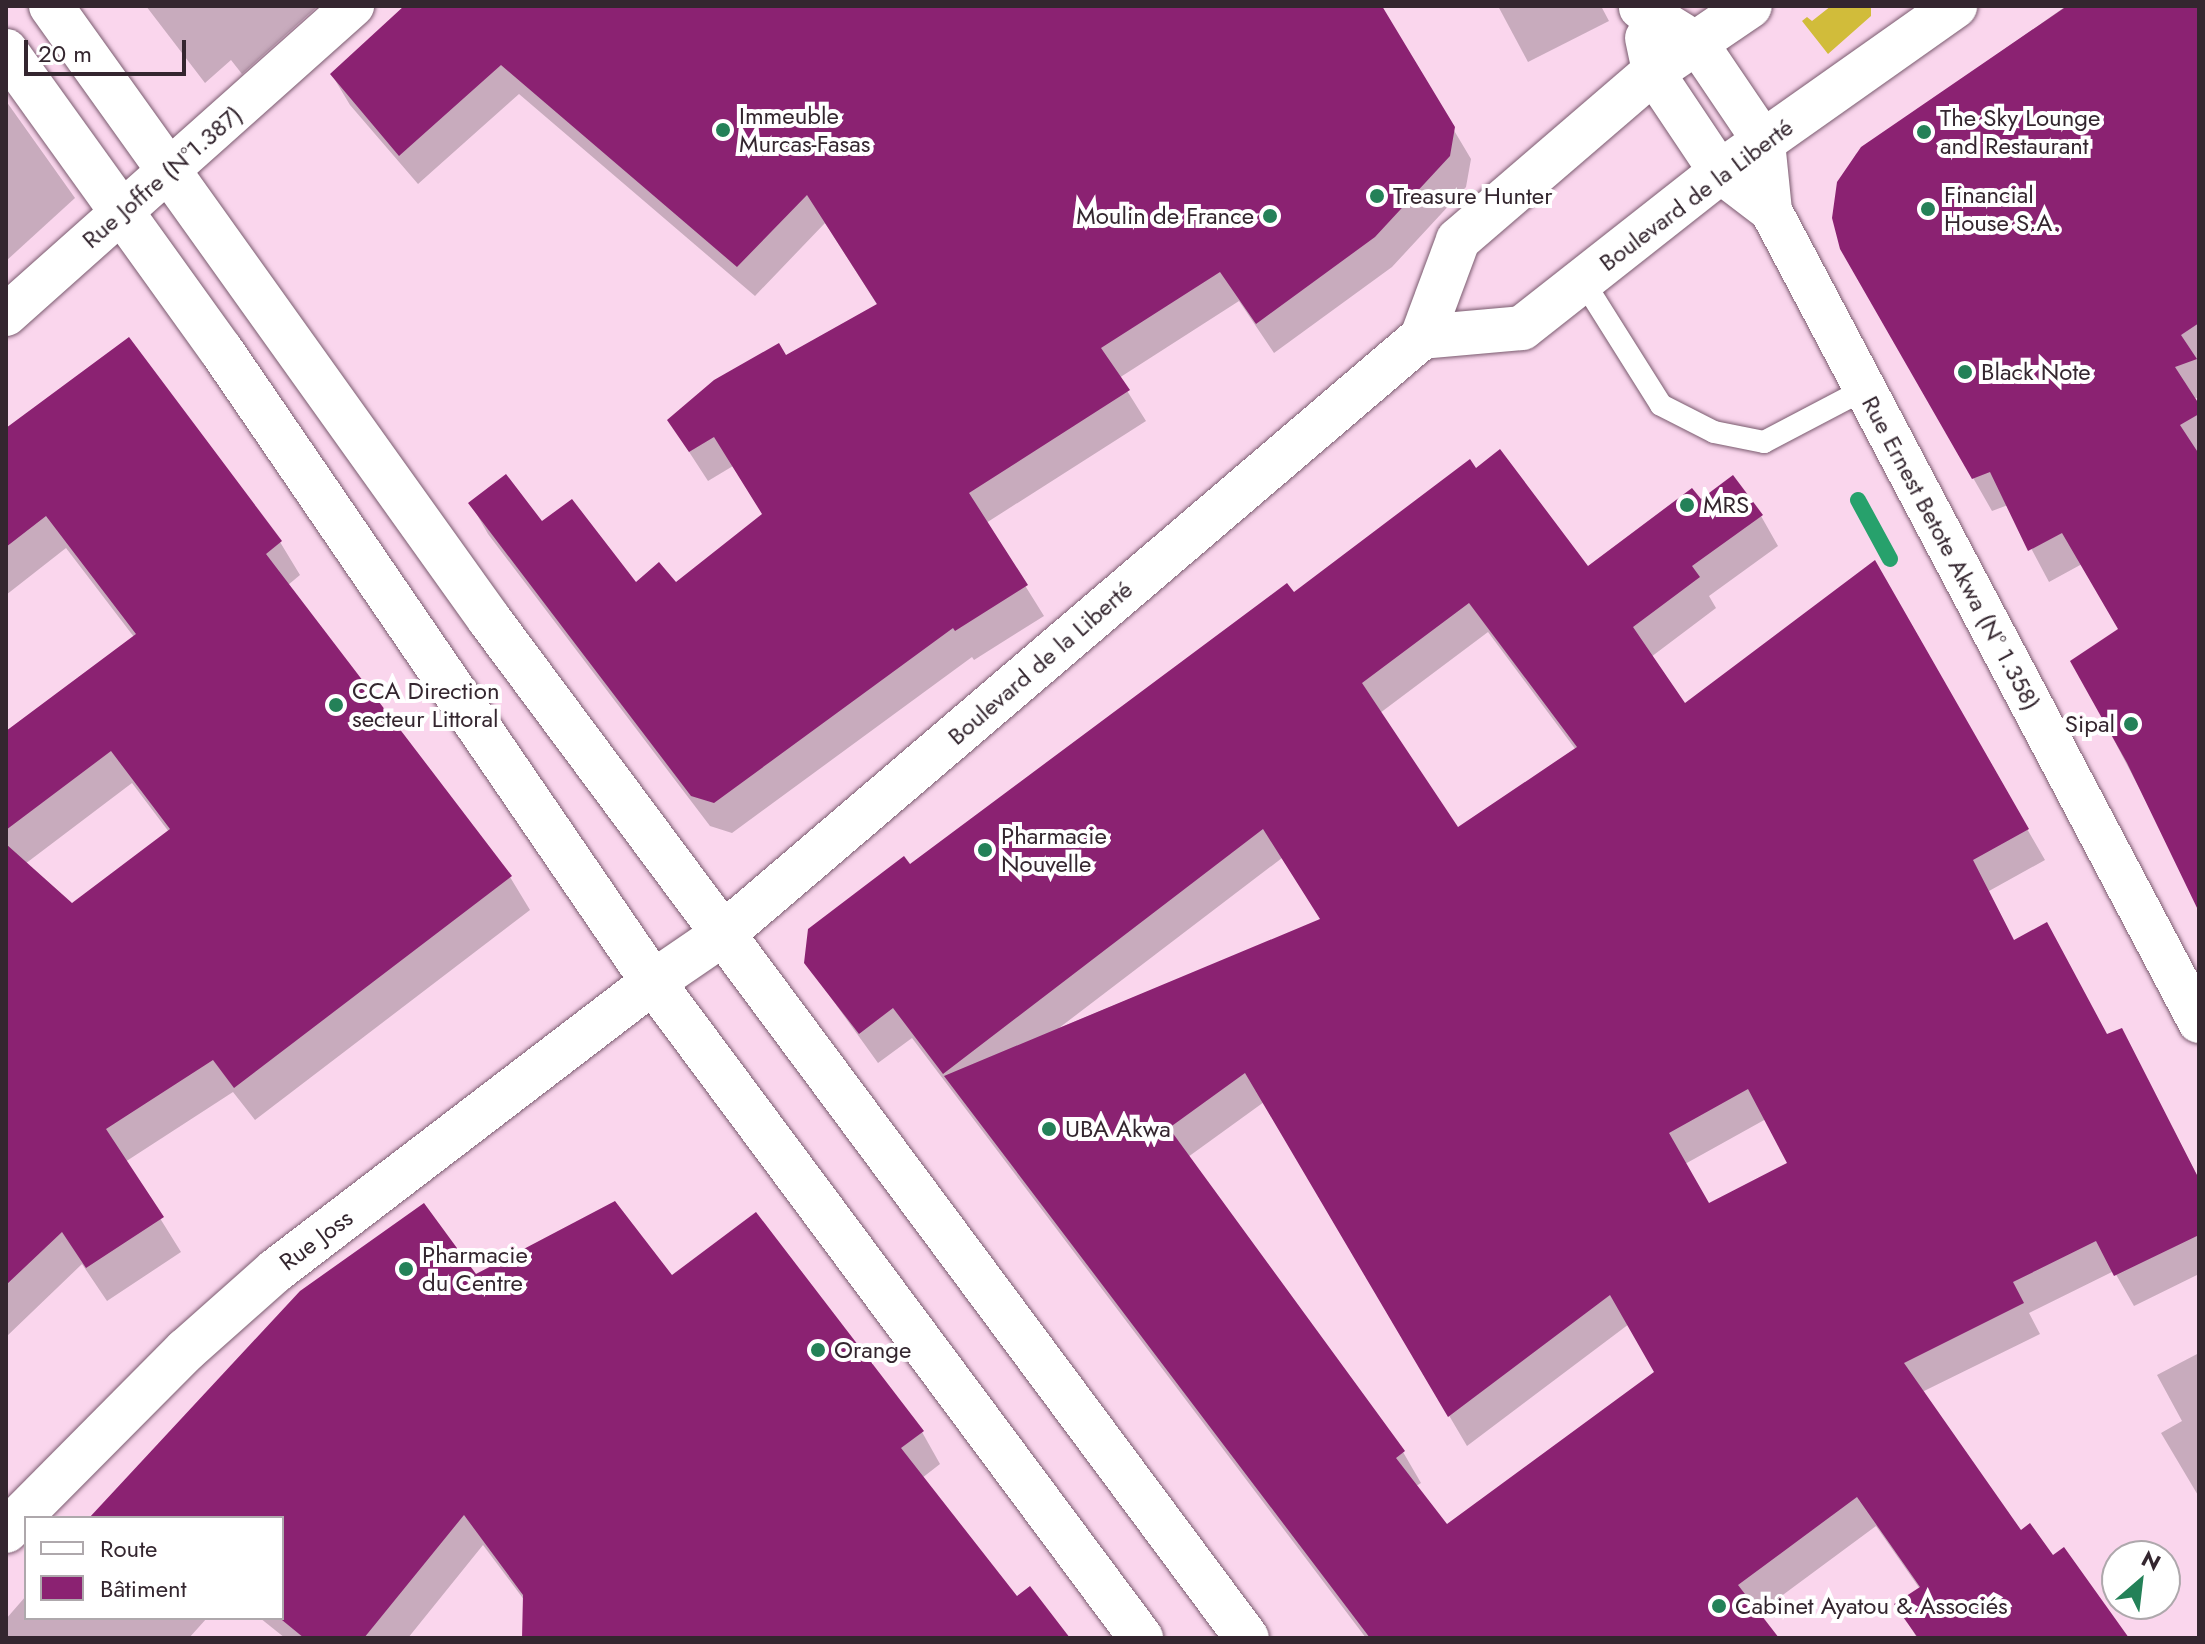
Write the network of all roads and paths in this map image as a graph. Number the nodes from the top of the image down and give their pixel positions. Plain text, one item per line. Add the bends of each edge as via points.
1 (51, 6) edge
2 (353, 6) edge
3 (1750, 6) edge
4 (1955, 6) edge
5 (1639, 7) edge
6 (1697, 43) junction
7 (6, 51) edge
8 (1653, 72) junction
9 (1764, 142) junction
10 (170, 172) junction
11 (1720, 172) junction
12 (1771, 211) junction
13 (122, 213) junction
14 (1583, 281) junction
15 (6, 315) edge
16 (1422, 337) junction
17 (1865, 389) junction
18 (723, 934) junction
19 (653, 982) junction
20 (2199, 1022) edge
21 (6, 1531) edge
22 (1141, 1638) edge
23 (1247, 1638) edge

1 - 10 main road
2 - 10 street, Rue Joffre (N°1.387)
3 - 6 main road, Boulevard de la Liberté
4 - 9 main road, Boulevard de la Liberté
5 - 6 street, Rue Ernest Betote Akwa (N° 1.358)
5 - 8 street, Rue Ernest Betote Akwa (N° 1.358)
6 - 8 main road, Boulevard de la Liberté
6 - 9 street, Rue Ernest Betote Akwa (N° 1.358)
7 - 13 main road
8 - 11 street, Rue Ernest Betote Akwa (N° 1.358)
8 - 16 main road, Boulevard de la Liberté via 1458,240
9 - 11 main road, Boulevard de la Liberté
9 - 12 street, Rue Ernest Betote Akwa (N° 1.358)
10 - 13 street, Rue Joffre (N°1.387)
10 - 18 main road via 489,619
11 - 12 street, Rue Ernest Betote Akwa (N° 1.358)
11 - 14 main road, Boulevard de la Liberté
12 - 17 street, Rue Ernest Betote Akwa (N° 1.358)
13 - 15 street, Rue Joffre (N°1.387)
13 - 19 main road
14 - 16 main road, Boulevard de la Liberté via 1522,328
14 - 17 lane via 1661,405 1714,432 1764,442
16 - 18 main road, Boulevard de la Liberté
17 - 20 street, Rue Ernest Betote Akwa (N° 1.358)
18 - 19 main road, Boulevard de la Liberté
18 - 23 main road
19 - 21 main road, Rue Joss via 275,1271 186,1350
19 - 22 main road

